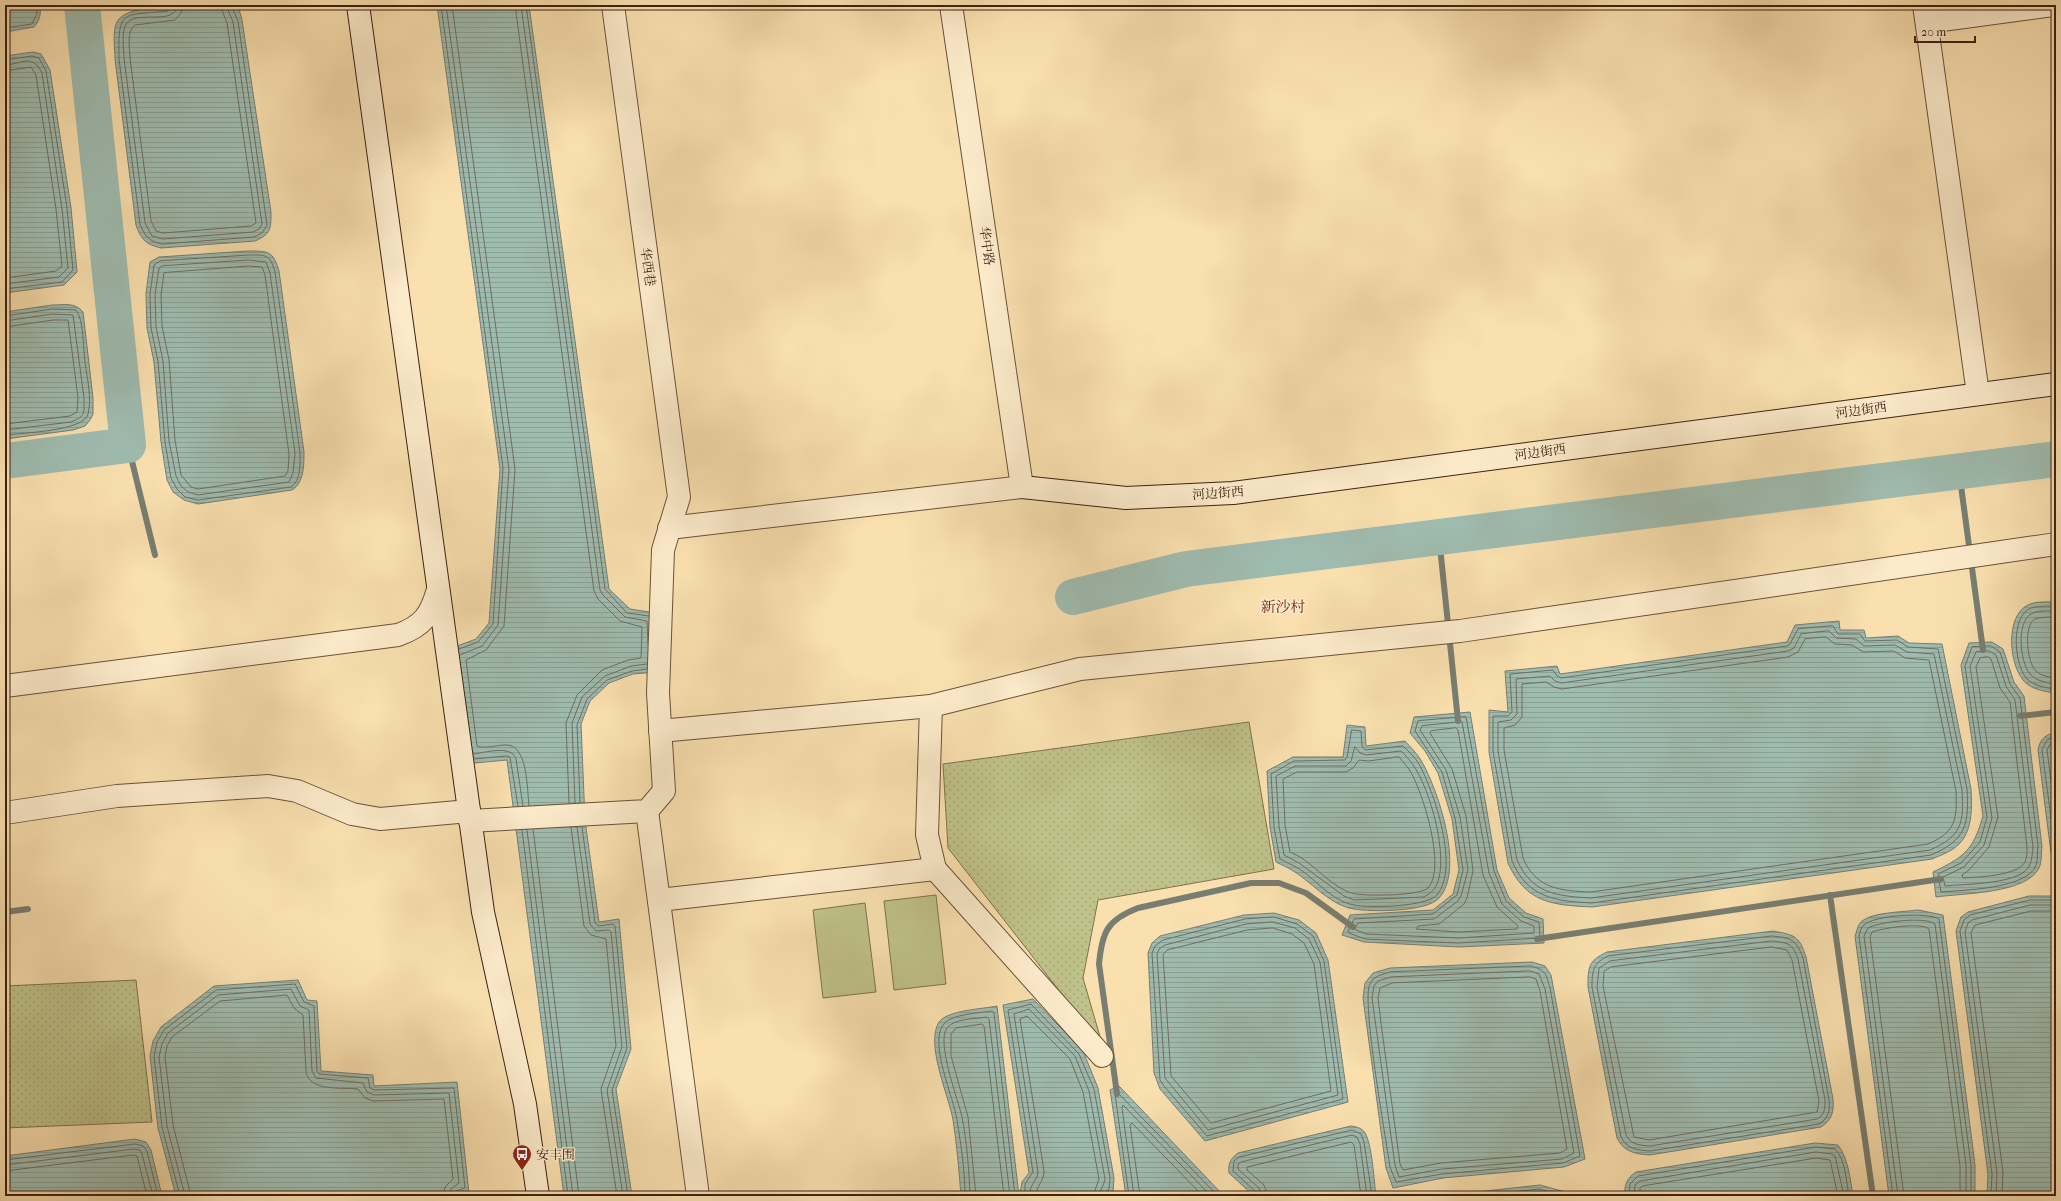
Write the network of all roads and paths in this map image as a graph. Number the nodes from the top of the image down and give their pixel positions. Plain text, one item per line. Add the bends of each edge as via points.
1 (358, 5) edge
2 (613, 5) edge
3 (951, 5) edge
4 (2053, 5) edge
5 (1925, 14) edge
6 (2056, 384) edge
7 (1978, 394) junction
8 (1022, 487) junction
9 (669, 528) junction
10 (2056, 544) edge
11 (438, 589) junction
12 (5, 686) edge
13 (931, 706) junction
14 (660, 731) junction
15 (647, 811) junction
16 (5, 813) edge
17 (470, 816) junction
18 (935, 869) junction
19 (659, 900) junction
20 (1102, 1056) dead end
21 (538, 1196) edge
22 (698, 1196) edge

1 - 11 street
2 - 9 street, 华西巷 via 679,497
3 - 8 street, 华中路
4 - 5 street
5 - 7 street
6 - 7 street, 河边街西
7 - 8 street, 河边街西 via 1233,493 1126,498
8 - 9 street, 河边街西
9 - 14 street, 华西巷 via 663,550 658,693
10 - 13 street via 1437,634 1080,669
11 - 12 street via 434,605 425,620 412,630 398,635
11 - 17 street
13 - 14 street
13 - 18 street via 927,835
14 - 15 street, 华西巷 via 664,791
15 - 17 street
15 - 19 street
16 - 17 street via 117,796 268,786 297,791 352,814 380,818
17 - 21 street via 483,912 525,1104
18 - 19 street
18 - 20 street
19 - 22 street

